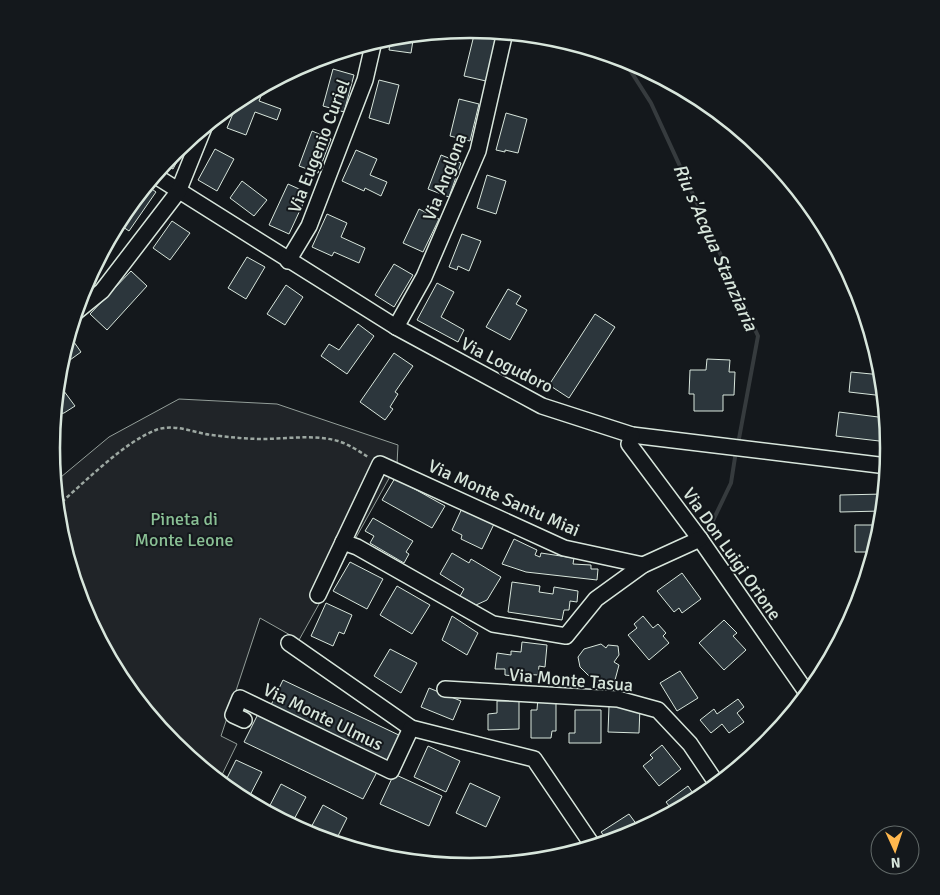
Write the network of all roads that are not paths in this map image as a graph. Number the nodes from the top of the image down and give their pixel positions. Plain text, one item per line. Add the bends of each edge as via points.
1 (503, 39) edge
2 (372, 49) edge
3 (201, 138) edge
4 (160, 179) edge
5 (178, 192) junction
6 (288, 260) junction
7 (86, 304) edge
8 (396, 327) junction
9 (632, 436) junction
10 (879, 465) edge
11 (700, 539) junction
12 (343, 542) junction
13 (644, 565) junction
14 (318, 595) dead end
15 (289, 643) dead end
16 (803, 687) edge
17 (445, 689) dead end
18 (244, 720) dead end
19 (412, 728) junction
20 (713, 778) edge
21 (589, 840) edge

1 - 8 street, Via Anglona via 478,151 424,277
2 - 6 street, Via Eugenio Curiel via 365,80 309,226
3 - 5 street
4 - 5 street, Via Logudoro
5 - 6 street, Via Logudoro
5 - 7 street via 102,291
6 - 8 street, Via Logudoro
8 - 9 street, Via Logudoro via 542,406
9 - 10 street, Via Logudoro
9 - 11 street, Via Don Luigi Orione via 629,444
11 - 13 street
11 - 16 street, Via Don Luigi Orione
12 - 13 street via 493,624 566,636 596,598
12 - 13 street, Via Monte Santu Miai via 380,464 564,548
12 - 14 street
15 - 19 street
17 - 20 street, Via Monte Tasua via 618,700 658,710 690,744
18 - 19 street, Via Monte Ulmus via 233,715 240,698 391,771
19 - 21 street via 534,759

